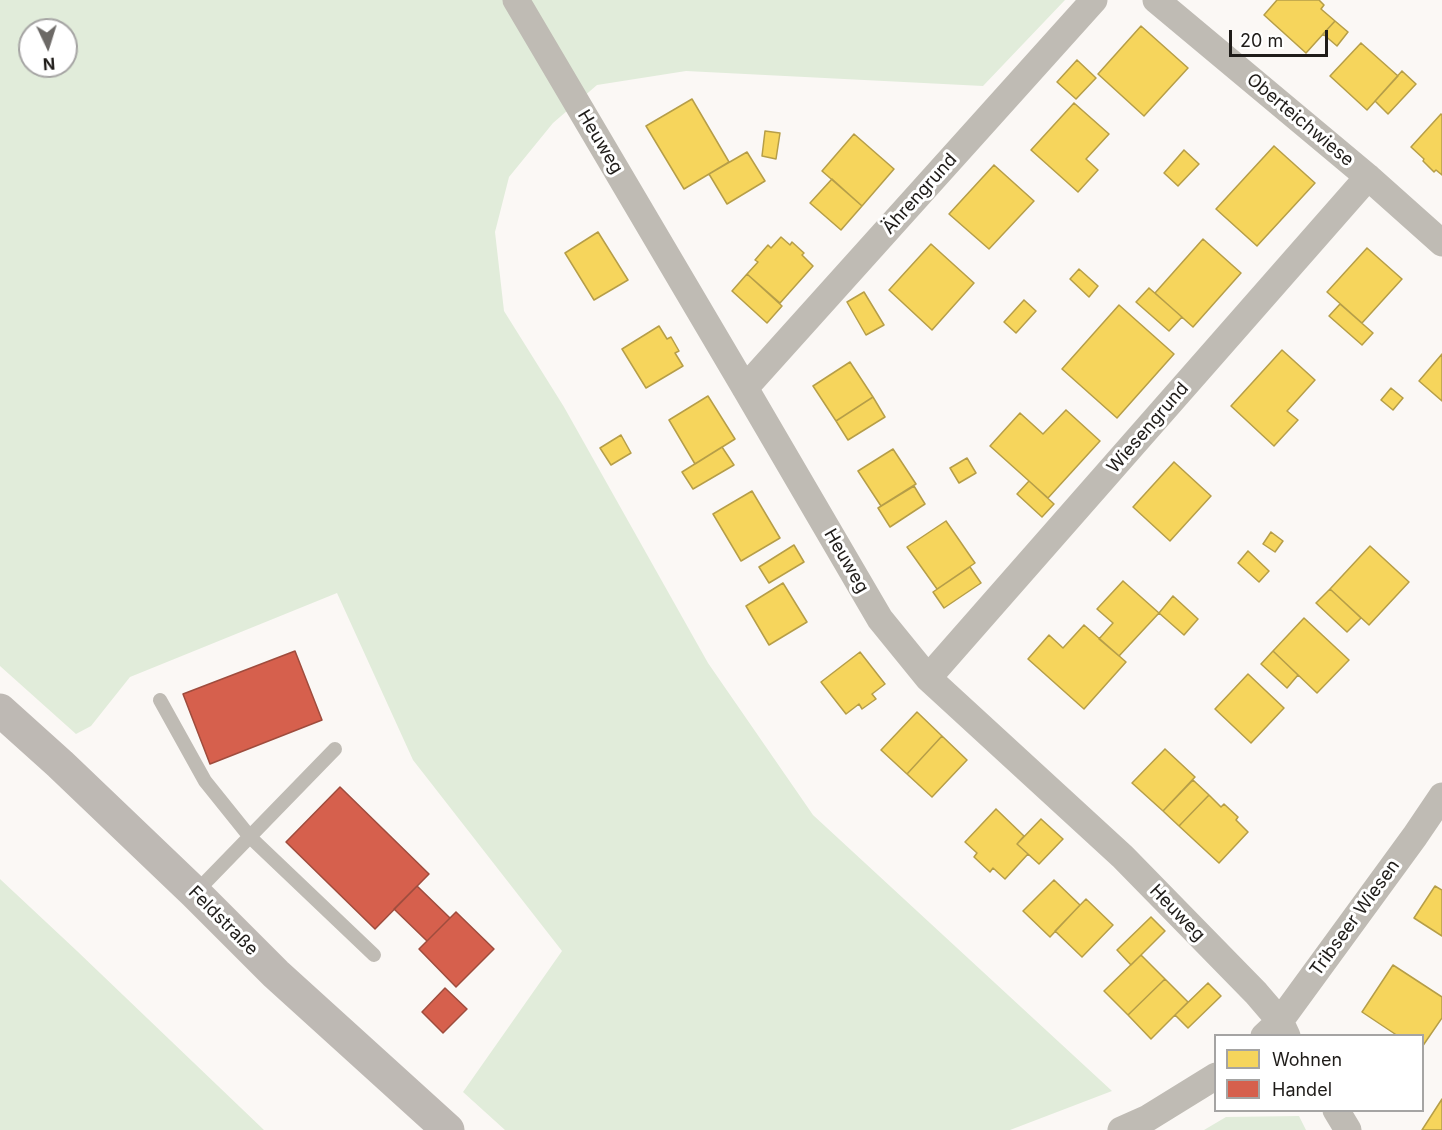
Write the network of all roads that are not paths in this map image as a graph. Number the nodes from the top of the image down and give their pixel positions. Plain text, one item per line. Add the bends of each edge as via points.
1 (516, 0) edge
2 (1094, 0) edge
3 (1156, 0) edge
4 (1368, 177) junction
5 (1442, 243) edge
6 (746, 388) junction
7 (928, 678) junction
8 (160, 700) dead end
9 (0, 710) edge
10 (335, 748) dead end
11 (1442, 796) edge
12 (250, 837) junction
13 (195, 893) junction
14 (374, 955) dead end
15 (1277, 1031) edge
16 (1214, 1077) edge
17 (1337, 1112) edge
18 (448, 1130) edge
19 (1121, 1130) edge
20 (1348, 1130) edge

1 - 6 street, Heuweg
2 - 6 street, Ährengrund
3 - 4 street, Oberteichwiese
4 - 5 street, Oberteichwiese
4 - 7 street, Wiesengrund
6 - 7 street, Heuweg via 880,620
7 - 15 street, Heuweg via 1123,857 1256,993
8 - 12 lane via 205,781
9 - 13 main road, Feldstraße
10 - 12 lane
11 - 15 street, Tribseer Wiesen
12 - 13 lane
12 - 14 lane
13 - 18 main road, Feldstraße via 276,974
16 - 19 street via 1148,1118
17 - 20 street

